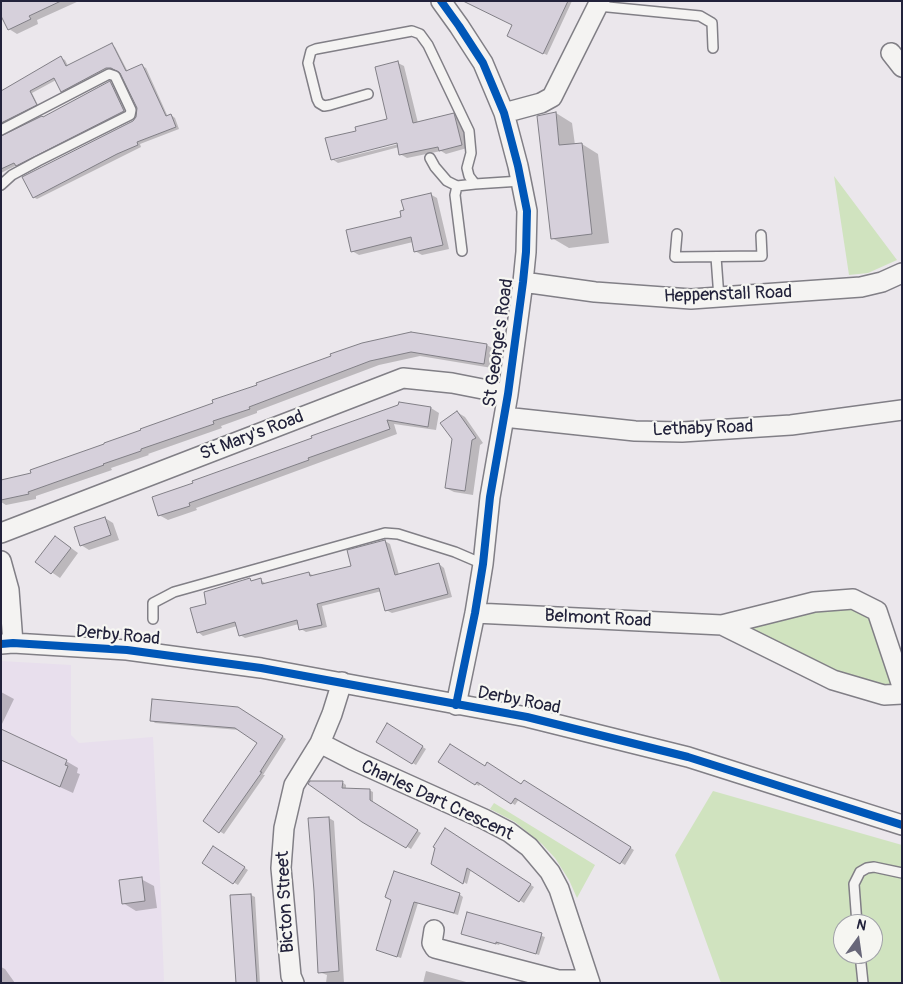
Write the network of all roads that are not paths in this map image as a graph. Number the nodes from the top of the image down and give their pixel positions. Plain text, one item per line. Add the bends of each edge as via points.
1 (441, 1) edge
2 (599, 4) edge
3 (713, 48) dead end
4 (368, 94) dead end
5 (504, 114) junction
6 (1, 130) edge
7 (430, 158) dead end
8 (522, 181) junction
9 (1, 184) edge
10 (475, 184) junction
11 (457, 186) junction
12 (677, 234) dead end
13 (761, 235) dead end
14 (462, 250) dead end
15 (716, 257) junction
16 (902, 273) edge
17 (523, 282) junction
18 (719, 298) junction
19 (508, 394) junction
20 (902, 410) edge
21 (504, 417) junction
22 (1, 534) edge
23 (1, 561) edge
24 (483, 564) junction
25 (475, 613) junction
26 (153, 619) dead end
27 (722, 625) junction
28 (7, 644) edge
29 (342, 682) junction
30 (902, 686) edge
31 (902, 694) edge
32 (456, 704) junction
33 (320, 743) junction
34 (902, 825) edge
35 (902, 873) edge
36 (856, 914) edge
37 (434, 930) dead end
38 (861, 964) edge
39 (590, 982) edge
40 (294, 983) edge
41 (862, 983) edge

1 - 5 street, St George's Road via 482,62
2 - 3 lane via 700,16 712,23
2 - 5 street via 552,97
4 - 10 lane via 330,105 320,103 308,62 311,51 412,32 420,34 469,131 471,153 467,168
5 - 8 street, St George's Road
6 - 9 lane via 109,74 115,76 131,110 130,115 38,160
7 - 11 lane via 447,181
8 - 10 lane
8 - 17 street, St George's Road via 527,211
10 - 11 lane
11 - 14 lane via 455,198
12 - 15 lane via 675,257
13 - 15 lane via 762,256
15 - 18 lane
16 - 18 street, Heppenstall Road via 861,287
17 - 18 street, Heppenstall Road via 672,299
17 - 19 street, St George's Road
19 - 21 street, St George's Road
19 - 22 street, St Mary's Road via 403,378
20 - 21 street, Lethaby Road via 791,425 682,432 636,431
21 - 24 street, St George's Road via 490,497
23 - 28 street via 9,590
24 - 25 street, St George's Road
24 - 26 lane via 455,552 385,533 174,592 153,603
25 - 27 street, Belmont Road
25 - 32 street, St George's Road
27 - 30 street, Belmont Road via 814,602 853,599 877,611
27 - 31 street, Belmont Road via 832,680 884,695
28 - 29 street, Derby Road via 127,650
29 - 32 street, Derby Road
29 - 33 street, Bicton Street
32 - 34 street, Derby Road via 649,746
33 - 39 street, Charles Dart Crescent via 484,819 529,847 550,872 559,889
33 - 40 street, Bicton Street via 294,785 284,828 281,868 290,976
35 - 36 lane via 874,867 860,872 854,884
37 - 39 street, Charles Dart Crescent via 432,943 435,948 558,980
38 - 41 lane

